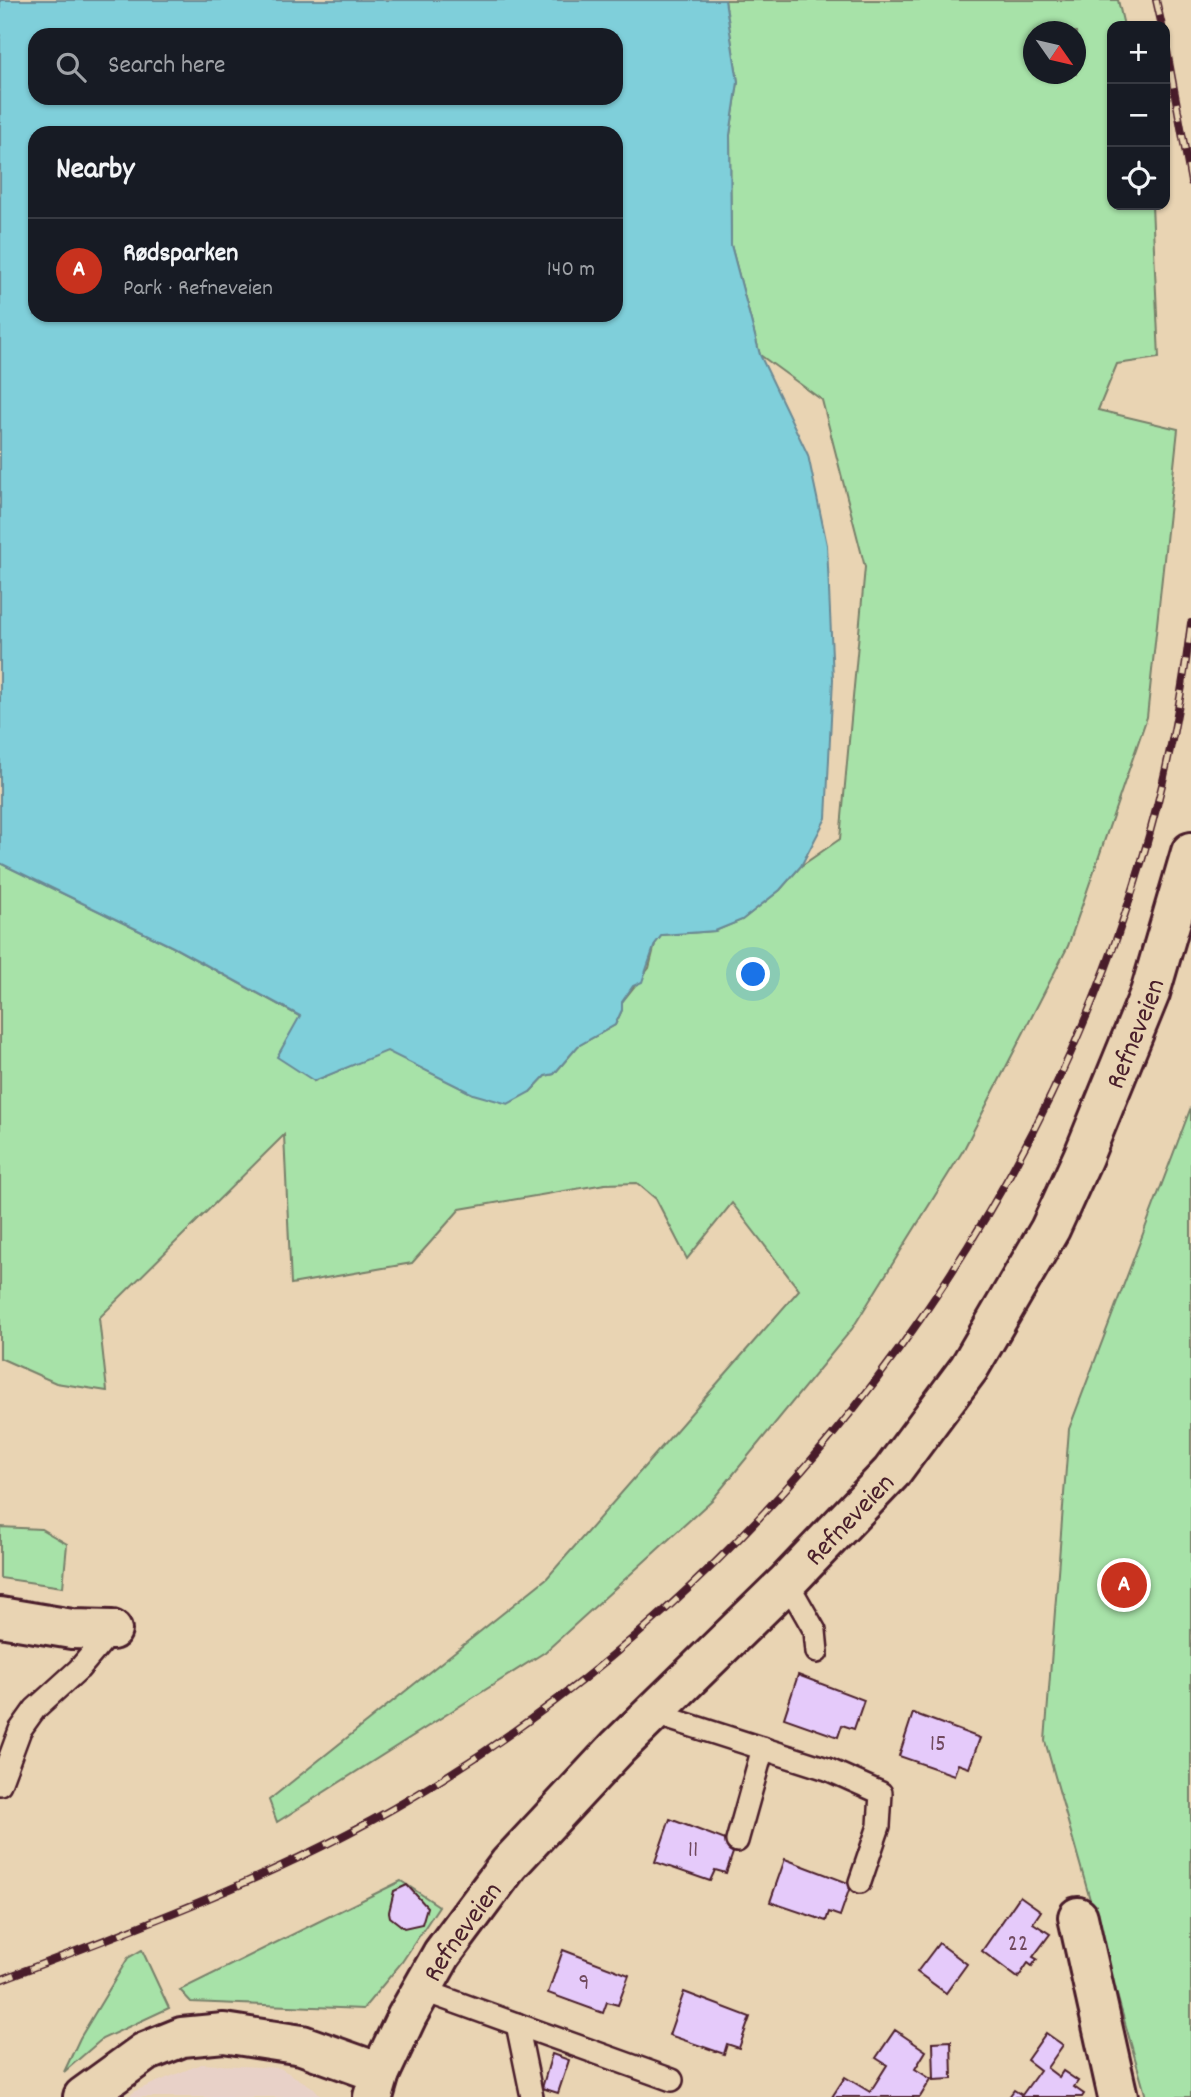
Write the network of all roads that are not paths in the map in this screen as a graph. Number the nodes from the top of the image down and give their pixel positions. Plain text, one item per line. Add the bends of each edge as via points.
1 (1191, 852) edge
2 (787, 1582) junction
3 (0, 1617) edge
4 (112, 1630) joint
5 (817, 1652) dead end
6 (652, 1713) junction
7 (763, 1748) junction
8 (0, 1784) edge
9 (737, 1841) dead end
10 (860, 1882) dead end
11 (1078, 1917) dead end
12 (422, 1990) junction
13 (517, 2024) junction
14 (672, 2080) dead end
15 (376, 2085) edge
16 (83, 2097) edge
17 (532, 2097) edge
18 (1118, 2097) edge

1 - 2 street, Refneveien via 1150,993 1050,1229 969,1368 899,1463
2 - 5 lane via 815,1631
2 - 6 street, Refneveien
3 - 4 street via 72,1629
4 - 8 lane via 79,1669 35,1709 20,1730
6 - 7 lane
6 - 12 street, Refneveien via 509,1864 446,1947
7 - 9 lane
7 - 10 lane via 881,1793 879,1826
11 - 18 street
12 - 13 lane
12 - 15 street, Refneveien
13 - 14 lane
13 - 17 lane
15 - 16 street via 302,2045 224,2033 183,2036 145,2052

